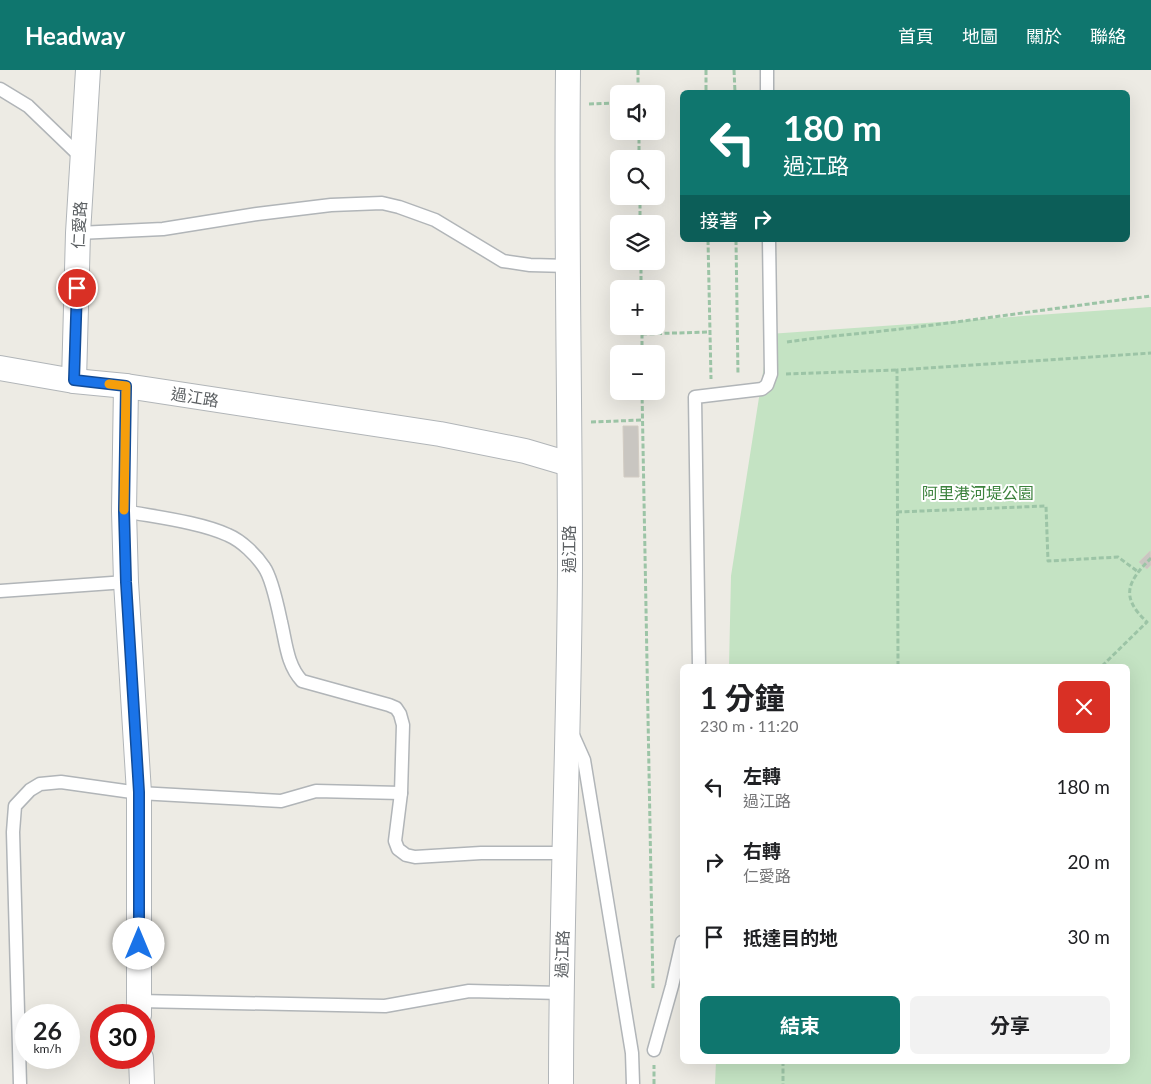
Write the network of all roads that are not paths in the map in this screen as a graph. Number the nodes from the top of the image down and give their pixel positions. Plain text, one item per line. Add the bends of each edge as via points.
1 (88, 70) edge
2 (568, 70) edge
3 (767, 70) edge
4 (0, 89) edge
5 (767, 90) edge
6 (82, 158) junction
7 (78, 233) junction
8 (769, 242) edge
9 (569, 266) junction
10 (0, 368) edge
11 (74, 380) junction
12 (126, 386) junction
13 (569, 464) junction
14 (124, 511) junction
15 (126, 582) junction
16 (0, 591) edge
17 (699, 664) edge
18 (567, 722) junction
19 (139, 792) junction
20 (401, 793) junction
21 (565, 853) junction
22 (680, 951) edge
23 (561, 993) junction
24 (139, 1004) edge
25 (155, 1008) edge
26 (654, 1050) road end
27 (141, 1069) edge
28 (20, 1084) edge
29 (142, 1084) edge
30 (561, 1084) edge
31 (633, 1084) edge

1 - 6 street, 仁愛路
2 - 9 street
3 - 5 lane
4 - 6 lane via 28,106
6 - 7 street, 仁愛路
7 - 9 lane via 163,229 331,205 382,203 435,220 503,261
7 - 11 street, 仁愛路
8 - 17 lane via 771,374 768,385 762,389 695,397
9 - 13 street
10 - 11 street, 過江路
11 - 12 street, 過江路
12 - 13 street, 過江路 via 440,434 525,451
12 - 14 street
13 - 18 street, 過江路
14 - 15 street
14 - 20 lane via 229,535 249,549 265,568 289,661 302,681 390,705 400,714 403,725
15 - 16 lane
15 - 19 street
18 - 21 street, 過江路
18 - 31 lane via 584,760 632,1053
19 - 20 lane via 281,801 316,791
19 - 24 street
19 - 28 lane via 61,782 40,784 15,806
20 - 21 lane via 395,841 398,849 406,855
21 - 23 street, 過江路
22 - 26 lane
23 - 25 lane via 469,991 385,1006
23 - 30 street, 過江路
27 - 29 street

